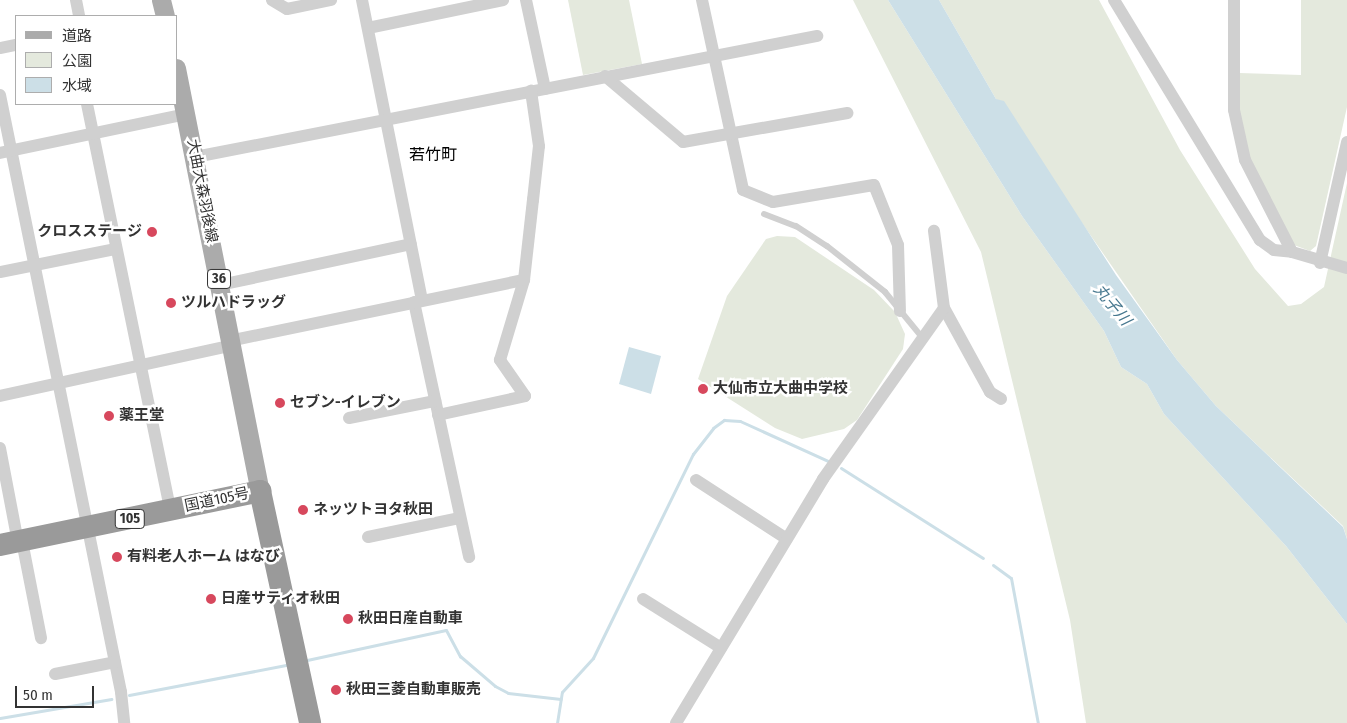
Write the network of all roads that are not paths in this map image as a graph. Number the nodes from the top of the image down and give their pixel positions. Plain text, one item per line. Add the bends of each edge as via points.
1 (76, 0) edge
2 (161, 0) edge
3 (272, 0) edge
4 (331, 0) edge
5 (362, 0) edge
6 (504, 0) edge
7 (526, 0) edge
8 (702, 0) edge
9 (1114, 0) edge
10 (1234, 0) edge
11 (447, 6) edge
12 (79, 15) edge
13 (165, 15) edge
14 (368, 28) junction
15 (817, 36) dead end
16 (15, 45) edge
17 (0, 48) edge
18 (714, 56) junction
19 (178, 76) edge
20 (605, 76) junction
21 (545, 89) junction
22 (530, 91) junction
23 (0, 95) edge
24 (87, 105) edge
25 (848, 113) dead end
26 (187, 114) junction
27 (386, 121) junction
28 (93, 133) junction
29 (731, 135) junction
30 (1347, 142) edge
31 (6, 152) edge
32 (195, 157) junction
33 (764, 214) dead end
34 (934, 231) dead end
35 (411, 244) junction
36 (114, 249) junction
37 (1292, 252) junction
38 (1320, 263) junction
39 (34, 265) junction
40 (1341, 268) edge
41 (0, 272) edge
42 (524, 280) junction
43 (220, 285) junction
44 (418, 301) junction
45 (944, 308) junction
46 (900, 310) junction
47 (922, 336) junction
48 (230, 343) junction
49 (140, 365) junction
50 (58, 383) junction
51 (0, 396) edge
52 (1001, 398) dead end
53 (435, 400) junction
54 (438, 415) junction
55 (350, 418) dead end
56 (0, 448) edge
57 (696, 480) dead end
58 (4, 482) edge
59 (260, 491) junction
60 (170, 510) junction
61 (460, 518) junction
62 (87, 527) junction
63 (368, 537) dead end
64 (787, 539) junction
65 (13, 543) edge
66 (469, 557) dead end
67 (643, 599) dead end
68 (41, 638) dead end
69 (721, 648) junction
70 (115, 662) junction
71 (55, 674) dead end
72 (124, 723) edge
73 (310, 723) edge
74 (676, 723) edge

1 - 12 street
2 - 13 main road
3 - 4 street via 287,9
5 - 14 street
6 - 11 street
7 - 21 street
8 - 18 street
9 - 37 street via 1260,240 1274,250
10 - 37 street via 1234,110 1239,142
11 - 14 street
14 - 27 street
15 - 18 street
16 - 17 street
18 - 20 street
18 - 29 street
19 - 26 main road, 大曲大森羽後線 / 36
20 - 21 street
20 - 29 street via 682,142
21 - 22 street
22 - 27 street
22 - 42 street via 539,146
23 - 31 street
24 - 28 street
25 - 29 street
26 - 28 street
26 - 32 main road, 大曲大森羽後線 / 36
27 - 32 street
27 - 35 street
28 - 31 street
28 - 36 street
29 - 46 street via 743,190 773,202 874,185 898,245
30 - 38 street
31 - 39 street
32 - 43 main road, 大曲大森羽後線 / 36
33 - 46 lane via 796,226 827,246 885,292
34 - 45 street
35 - 43 street
35 - 44 street
36 - 39 street
36 - 49 street
37 - 38 street
38 - 40 street
39 - 41 street
39 - 50 street
42 - 44 street
42 - 54 street via 500,360 525,396
43 - 48 main road, 大曲大森羽後線 / 36
44 - 48 street
44 - 53 street
45 - 47 street
45 - 52 street via 990,392
46 - 47 lane
47 - 64 street
48 - 49 street
48 - 59 main road, 大曲大森羽後線 / 36
49 - 50 street
49 - 60 street
50 - 51 street
50 - 62 street
53 - 54 street
53 - 55 street
54 - 61 street
56 - 58 street
57 - 64 street
58 - 65 street
59 - 60 highway, 国道105号 / 105
59 - 73 highway, 国道105号
60 - 62 highway, 国道105号 / 105
61 - 63 street
61 - 66 street
62 - 65 highway, 国道105号 / 105
62 - 70 street
64 - 69 street
65 - 68 street
67 - 69 street
69 - 74 street
70 - 71 street
70 - 72 street

